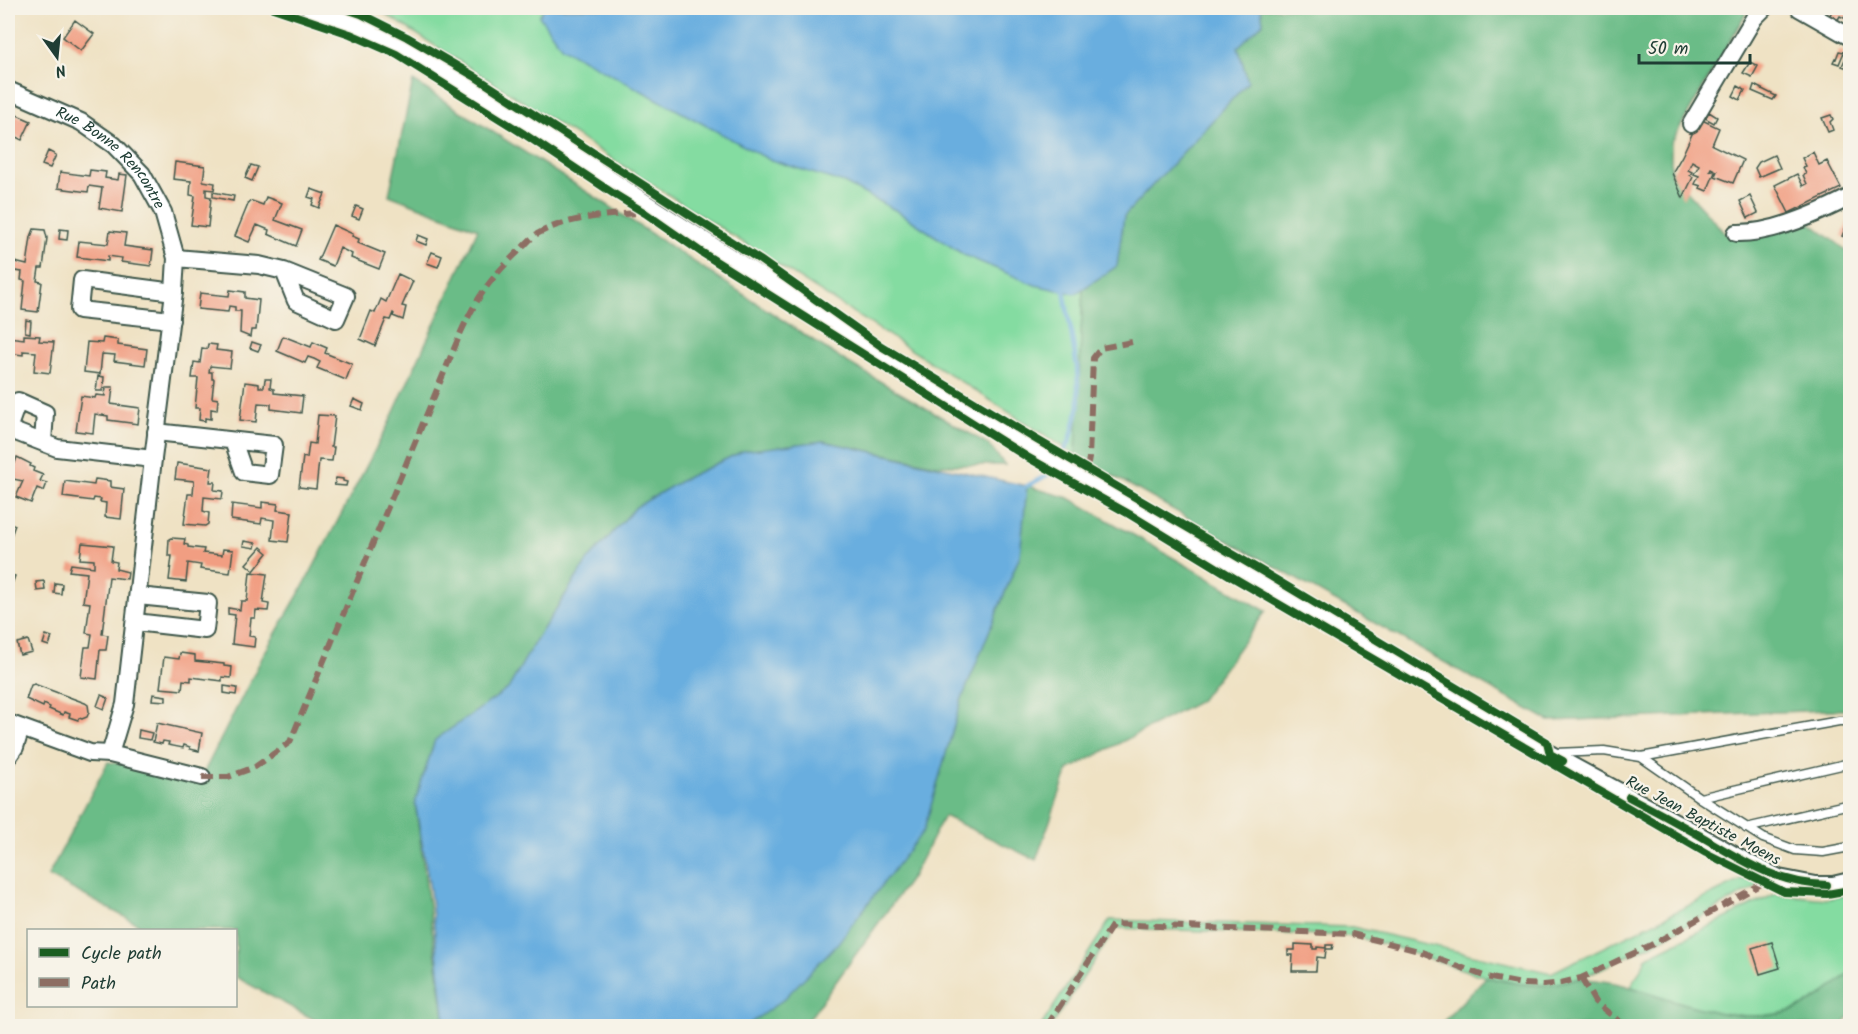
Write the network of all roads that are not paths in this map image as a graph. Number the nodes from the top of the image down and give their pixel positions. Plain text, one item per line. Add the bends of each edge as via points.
1 (310, 8) edge
2 (1764, 8) edge
3 (1799, 8) edge
4 (1851, 37) edge
5 (8, 90) edge
6 (1691, 124) dead end
7 (1851, 197) edge
8 (1736, 233) dead end
9 (176, 258) junction
10 (284, 271) dead end
11 (174, 292) junction
12 (171, 320) junction
13 (156, 432) junction
14 (233, 441) dead end
15 (43, 442) dead end
16 (153, 459) junction
17 (138, 596) junction
18 (135, 622) junction
19 (1851, 721) edge
20 (14, 725) edge
21 (110, 754) junction
22 (1550, 754) junction
23 (1641, 757) junction
24 (8, 758) edge
25 (1851, 764) edge
26 (202, 777) dead end
27 (1700, 798) junction
28 (1851, 804) edge
29 (1746, 828) junction
30 (1851, 846) edge
31 (1851, 881) edge

1 - 22 street, Rue Jean Baptiste Moens via 402,46 941,391
2 - 6 street via 1754,18
3 - 4 street
5 - 9 street, Rue Bonne Rencontre via 81,122 114,146 142,174 163,212
7 - 8 street via 1804,218 1753,234
9 - 10 street via 260,265
9 - 11 street, Rue Bonne Rencontre
11 - 12 street, Rue Bonne Rencontre
11 - 12 street via 82,280 79,310
12 - 13 street, Rue Bonne Rencontre
13 - 14 street
13 - 16 street, Rue Bonne Rencontre
15 - 16 street via 57,448
16 - 17 street, Rue Bonne Rencontre
17 - 18 street, Rue Bonne Rencontre
17 - 18 street via 208,603 205,630
18 - 21 street, Rue Bonne Rencontre via 125,704
19 - 23 lane
20 - 21 street via 90,753
20 - 24 street via 15,747
21 - 26 street
22 - 23 lane via 1604,751
22 - 31 street, Rue Jean Baptiste Moens via 1779,878 1815,885
23 - 27 lane
25 - 27 lane
27 - 29 lane
28 - 29 lane
29 - 30 lane via 1795,850 1823,852

